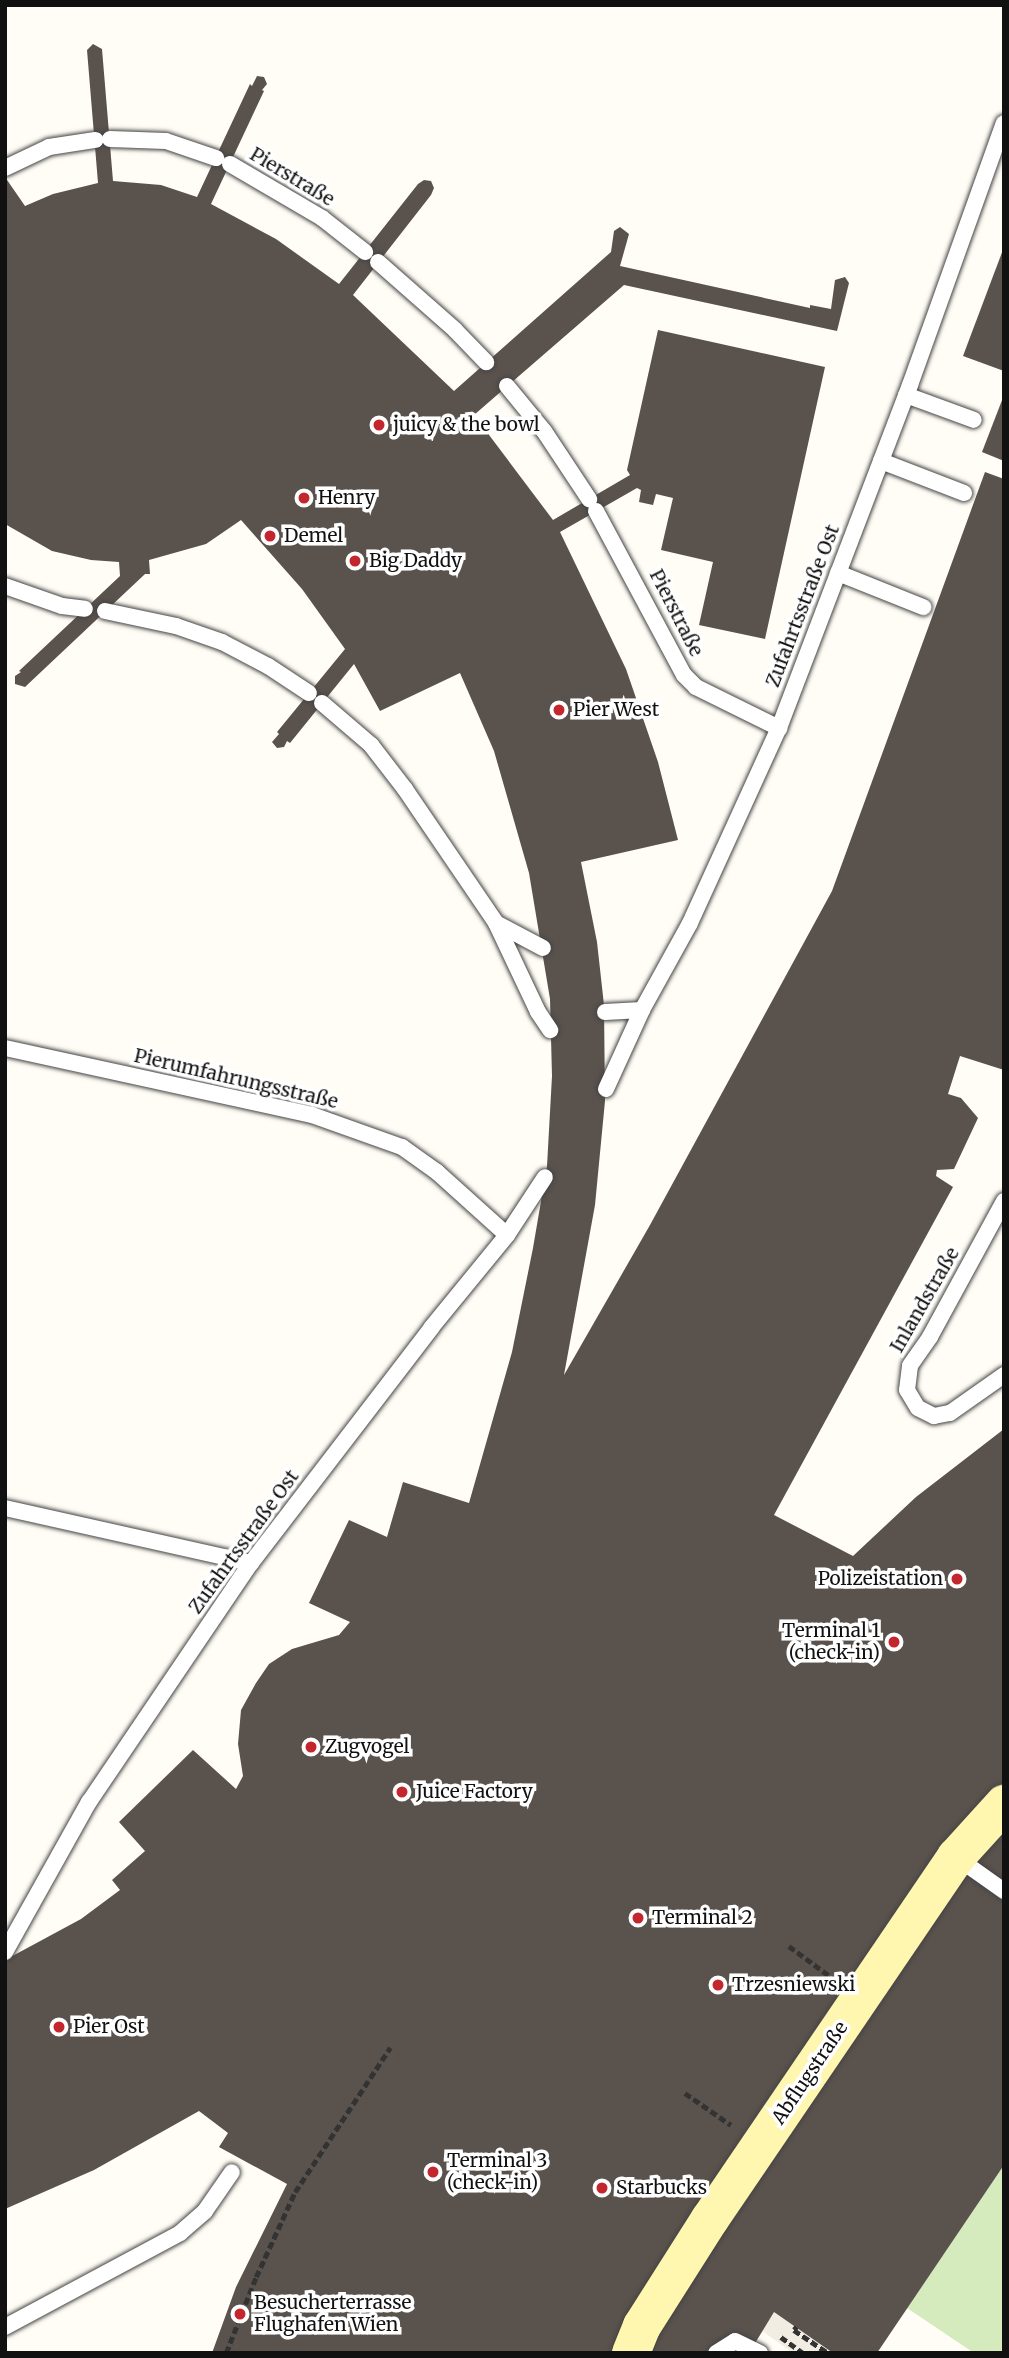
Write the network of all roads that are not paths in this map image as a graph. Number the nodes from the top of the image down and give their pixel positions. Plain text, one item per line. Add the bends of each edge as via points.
1 (1004, 123) edge
2 (5, 168) edge
3 (365, 252) dead end
4 (378, 262) dead end
5 (486, 362) dead end
6 (507, 386) dead end
7 (906, 396) junction
8 (974, 420) dead end
9 (881, 461) junction
10 (964, 493) dead end
11 (838, 573) junction
12 (5, 586) edge
13 (923, 607) dead end
14 (85, 609) dead end
15 (105, 611) dead end
16 (309, 693) dead end
17 (322, 703) dead end
18 (779, 728) junction
19 (496, 923) junction
20 (543, 948) dead end
21 (642, 1010) junction
22 (605, 1012) dead end
23 (550, 1030) dead end
24 (5, 1048) edge
25 (606, 1089) dead end
26 (545, 1177) dead end
27 (1004, 1201) edge
28 (507, 1235) junction
29 (1004, 1376) edge
30 (5, 1508) edge
31 (251, 1563) junction
32 (1004, 1804) edge
33 (956, 1857) junction
34 (1004, 1891) edge
35 (5, 1952) edge
36 (232, 2172) dead end
37 (5, 2327) edge
38 (640, 2344) edge
39 (716, 2353) edge
40 (760, 2353) edge

1 - 7 lane, Zufahrtsstraße Ost
2 - 3 lane, Pierstraße via 50,147 102,139 166,141 223,161 322,218
4 - 5 lane
6 - 18 lane, Pierstraße via 544,431 593,505 684,675 696,687
7 - 8 lane
7 - 9 lane, Zufahrtsstraße Ost
9 - 10 lane
9 - 11 lane, Zufahrtsstraße Ost
11 - 13 lane
11 - 18 lane, Zufahrtsstraße Ost
12 - 14 lane
15 - 16 lane via 176,626 222,642
17 - 19 lane via 371,745
18 - 21 lane, Zufahrtsstraße Ost via 690,923
19 - 20 lane
19 - 23 lane
21 - 22 lane
21 - 25 lane, Zufahrtsstraße Ost
24 - 28 lane, Pierumfahrungsstraße via 312,1115 402,1147
26 - 28 lane, Zufahrtsstraße Ost
27 - 29 lane, Inlandstraße via 910,1367 907,1390 918,1408 934,1416 950,1413
28 - 31 lane, Zufahrtsstraße Ost
30 - 31 lane
31 - 35 lane, Zufahrtsstraße Ost via 89,1801
32 - 33 street, Abflugstraße
33 - 34 lane
33 - 38 street, Abflugstraße via 760,2146
36 - 37 lane via 205,2211 180,2233
39 - 40 lane via 735,2342

